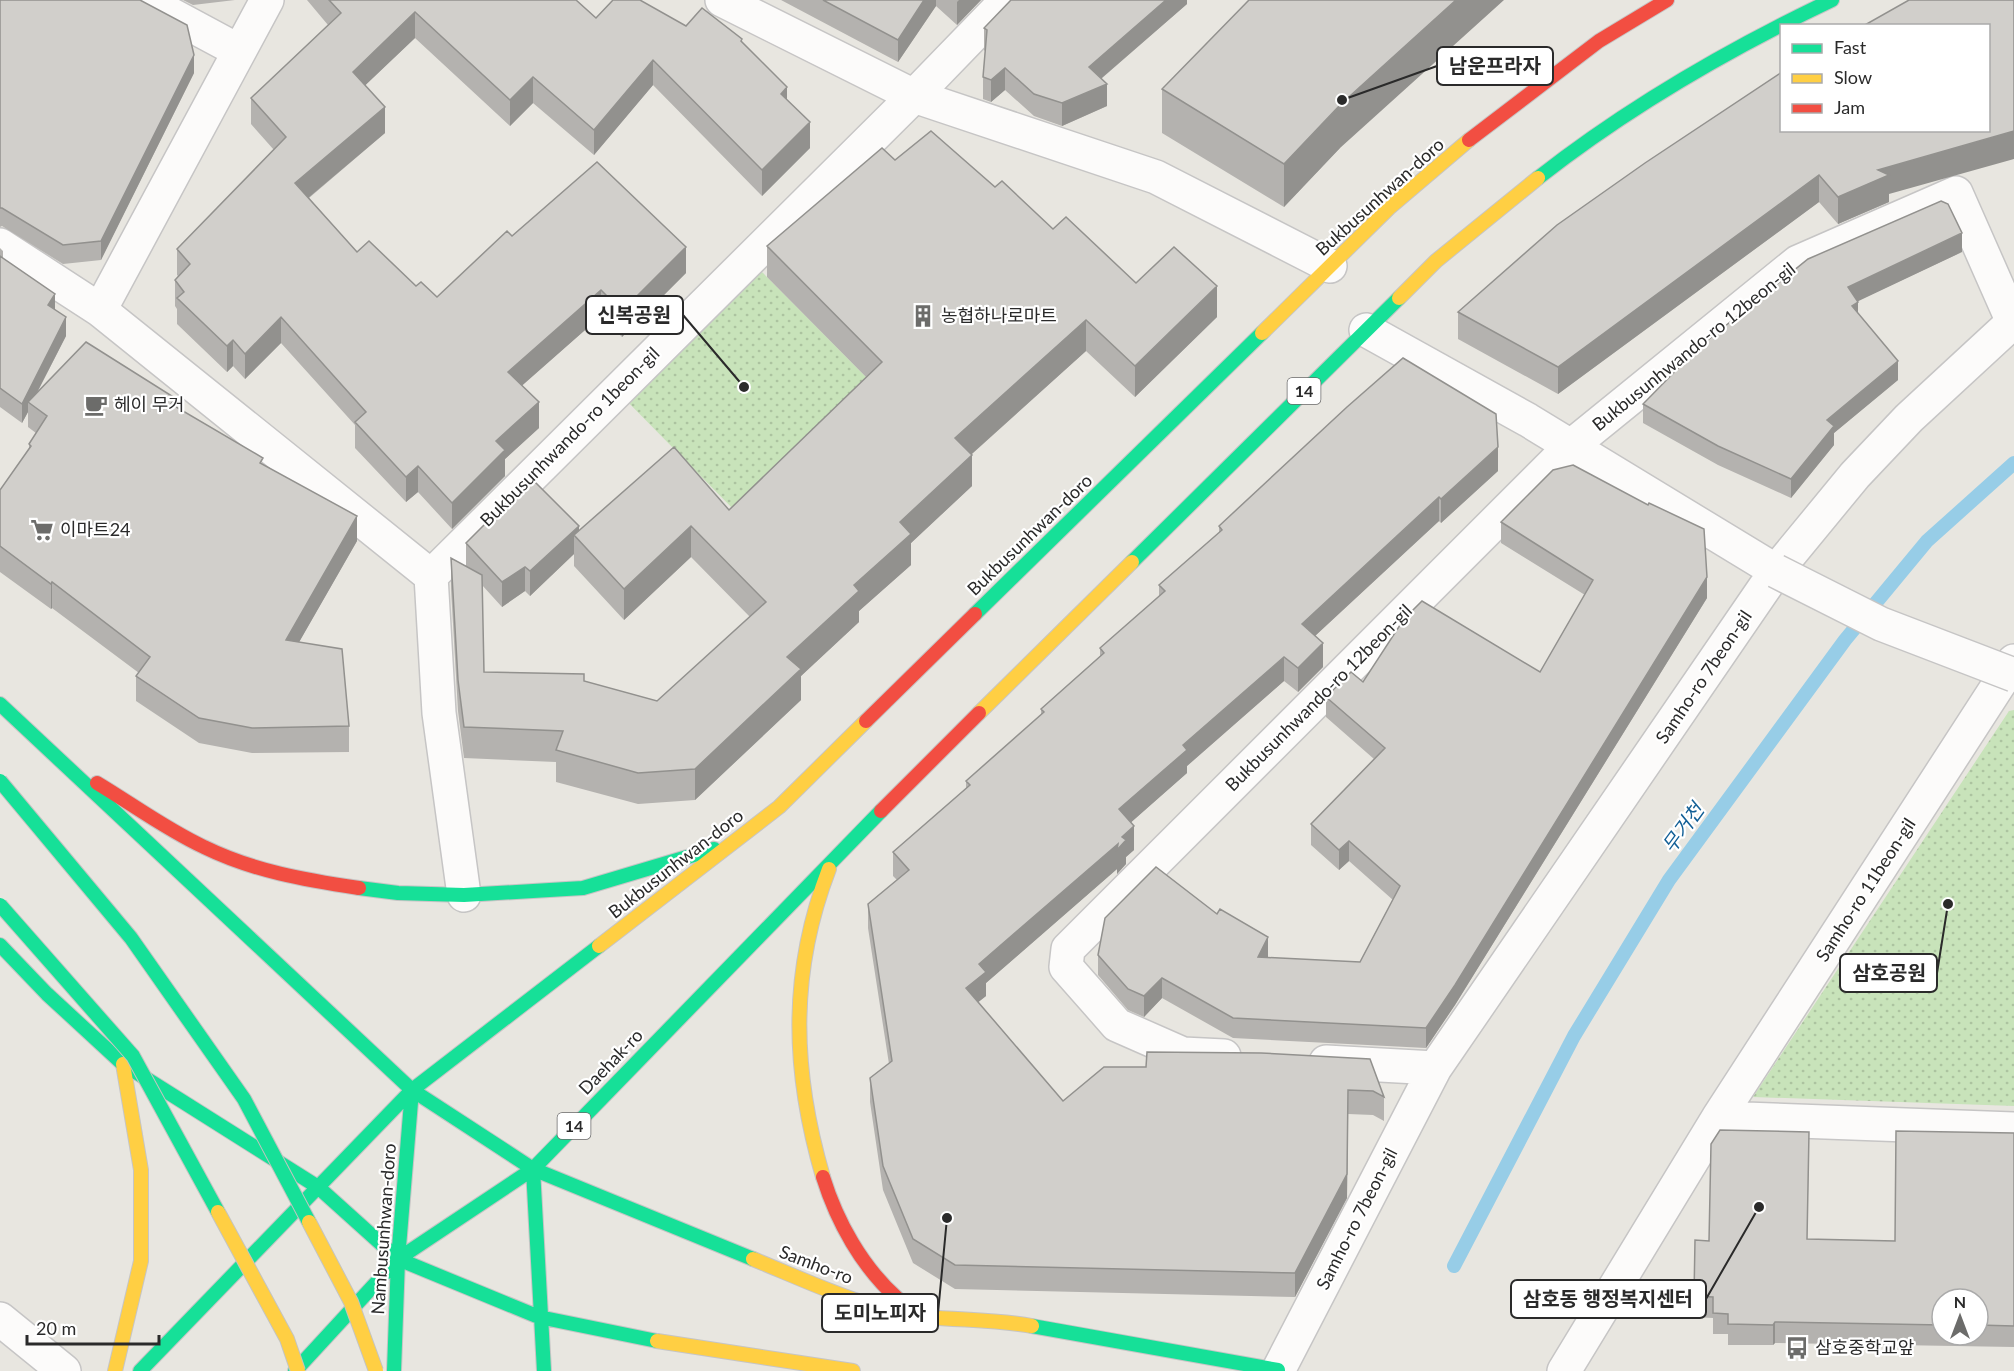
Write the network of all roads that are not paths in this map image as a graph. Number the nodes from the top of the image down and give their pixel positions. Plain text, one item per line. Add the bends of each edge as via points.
1 (144, 0) edge
2 (267, 0) edge
3 (723, 0) edge
4 (1007, 0) edge
5 (1667, 0) edge
6 (1832, 0) edge
7 (1780, 24) edge
8 (1780, 24) edge
9 (239, 51) junction
10 (914, 96) junction
11 (0, 245) edge
12 (1330, 266) junction
13 (100, 310) junction
14 (2014, 321) edge
15 (1366, 330) junction
16 (1570, 447) junction
17 (1776, 571) junction
18 (431, 576) junction
19 (2014, 661) edge
20 (2014, 675) edge
21 (0, 704) edge
22 (64, 762) junction
23 (0, 782) edge
24 (733, 844) junction
25 (834, 857) junction
26 (464, 895) junction
27 (0, 905) edge
28 (0, 945) edge
29 (1251, 1058) edge
30 (1297, 1060) edge
31 (123, 1064) junction
32 (1435, 1068) junction
33 (412, 1090) junction
34 (1718, 1118) junction
35 (2014, 1129) edge
36 (532, 1169) junction
37 (318, 1186) junction
38 (398, 1259) junction
39 (538, 1317) junction
40 (930, 1317) junction
41 (0, 1319) edge
42 (64, 1371) edge
43 (114, 1371) edge
44 (140, 1371) edge
45 (296, 1371) edge
46 (376, 1371) edge
47 (394, 1371) edge
48 (544, 1371) edge
49 (853, 1371) edge
50 (1221, 1371) edge
51 (1283, 1371) edge
52 (1564, 1371) edge

1 - 9 street
2 - 9 street
3 - 10 street
4 - 10 street, Bukbusunhwando-ro 1beon-gil
5 - 12 main road, Bukbusunhwan-doro via 1599,41 1495,118 1389,208
6 - 8 main road, 14
7 - 15 main road, 14 via 1746,40 1627,113 1544,172 1436,261
9 - 13 street
10 - 12 street via 1156,177
10 - 18 street, Bukbusunhwando-ro 1beon-gil
11 - 13 street
12 - 24 main road, Bukbusunhwan-doro via 787,799
13 - 18 street
14 - 16 street, Bukbusunhwando-ro 12beon-gil via 1956,194 1798,262
14 - 17 street, Samho-ro 7beon-gil via 1901,426
15 - 16 street, Bukbusunhwando-ro 12beon-gil
15 - 25 main road, 14
16 - 17 street, Bukbusunhwando-ro 12beon-gil
16 - 29 street, Bukbusunhwando-ro 12beon-gil via 1068,949 1066,967 1117,1025 1183,1054
17 - 20 street, Bukbusunhwando-ro 12beon-gil, bridge via 1881,624
17 - 32 street, Samho-ro 7beon-gil
18 - 26 street via 439,713
19 - 34 street, Samho-ro 11beon-gil
21 - 22 main road
22 - 26 main road via 203,848 257,868 337,886
22 - 33 main road, Samho-ro
23 - 46 main road, bridge via 131,938 244,1099 351,1302
24 - 26 main road via 583,888
24 - 33 main road, Bukbusunhwan-doro
25 - 36 main road, Daehak-ro / 14
25 - 40 main road via 815,904 802,957 798,1012 813,1143 828,1196 846,1235 871,1270 899,1299
27 - 45 main road, bridge via 133,1056 287,1339
28 - 31 main road
30 - 32 street
31 - 37 main road
31 - 43 main road via 141,1170 141,1260
32 - 51 street, Samho-ro 7beon-gil
33 - 36 main road, Samho-ro
33 - 37 main road
33 - 38 main road, Nambusunhwan-doro
34 - 35 street
34 - 52 street, Samho-ro 11beon-gil
36 - 38 main road, Daehak-ro / 14
36 - 39 main road
36 - 40 main road, Samho-ro via 830,1291 887,1310
37 - 38 main road
37 - 44 main road
38 - 39 main road
38 - 45 main road, Daehak-ro / 14
38 - 47 main road, Nambusunhwan-doro
39 - 48 main road
39 - 49 main road via 688,1347
40 - 51 main road, Samho-ro via 1001,1320
41 - 42 street
50 - 51 main road

